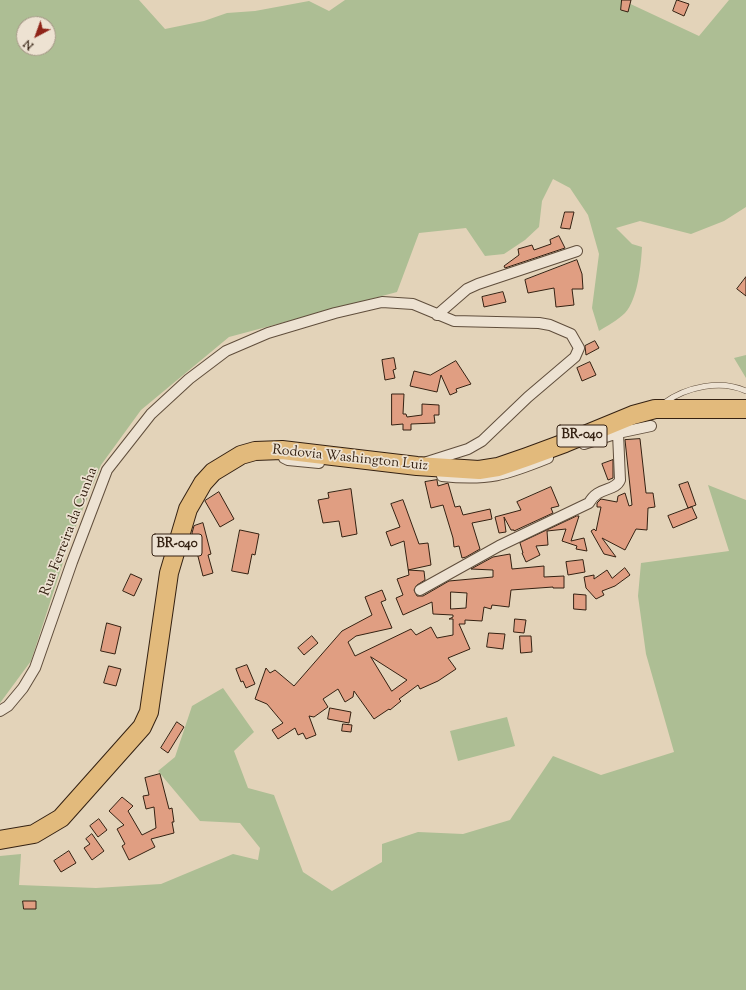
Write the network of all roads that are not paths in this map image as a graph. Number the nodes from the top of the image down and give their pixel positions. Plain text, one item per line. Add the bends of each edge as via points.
1 (577, 252) dead end
2 (437, 315) junction
3 (746, 391) edge
4 (746, 409) edge
5 (657, 414) junction
6 (618, 433) junction
7 (591, 437) junction
8 (352, 462) junction
9 (417, 466) junction
10 (420, 590) dead end
11 (0, 711) edge
12 (0, 840) edge

1 - 2 street via 478,284
2 - 9 street, Rua Ferreira da Cunha via 454,321 538,322 550,325 571,334 578,344 579,351 482,441 468,449
2 - 11 street, Rua Ferreira da Cunha via 413,304 401,302 382,302 335,313 268,333 226,351 189,378 151,414 107,470 35,668 23,688 8,706
3 - 5 lane via 725,384 713,385 668,400
4 - 5 highway, Rodovia Washington Luiz / BR-040
5 - 6 street
5 - 7 highway, Rodovia Washington Luiz / BR-040 via 633,415
6 - 7 street
6 - 10 street via 620,480 616,486 600,491 589,503 489,551
7 - 8 street via 506,474 486,478 467,479
7 - 9 highway, Rodovia Washington Luiz / BR-040 via 498,467 462,470
8 - 9 highway, Rodovia Washington Luiz / BR-040
8 - 12 highway, Rodovia Washington Luiz / BR-040 via 306,457 282,450 255,451 241,455 213,472 203,483 188,509 169,573 149,712 142,728 61,818 34,834

